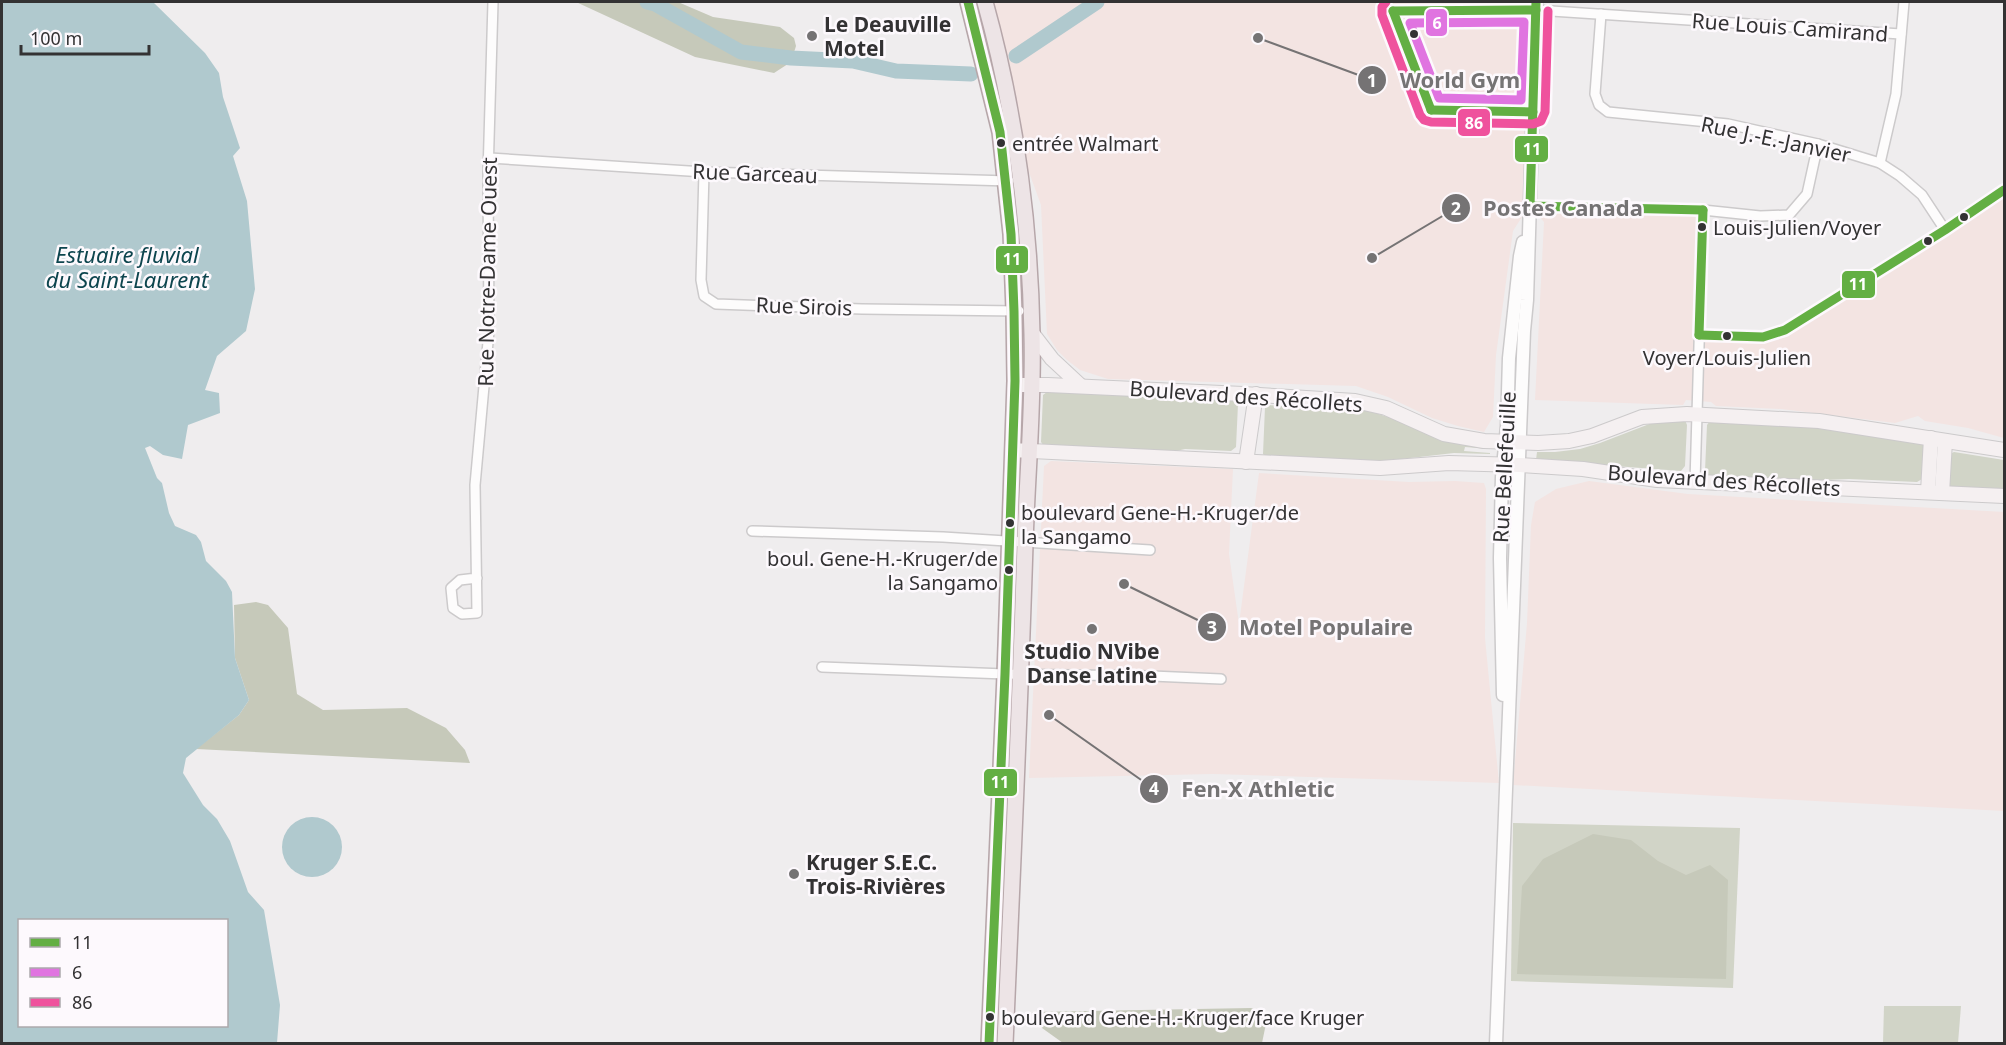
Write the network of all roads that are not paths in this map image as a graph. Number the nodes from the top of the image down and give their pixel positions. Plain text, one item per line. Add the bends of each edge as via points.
1 (493, 2) edge
2 (968, 2) edge
3 (985, 2) edge
4 (1904, 2) edge
5 (1536, 6) edge
6 (1601, 14) junction
7 (1901, 34) junction
8 (1818, 144) junction
9 (490, 158) junction
10 (1880, 163) junction
11 (704, 172) junction
12 (1014, 181) junction
13 (2004, 190) edge
14 (1703, 210) junction
15 (1530, 211) junction
16 (1944, 230) junction
17 (1014, 311) junction
18 (1031, 311) junction
19 (1032, 333) junction
20 (1699, 335) junction
21 (1015, 385) junction
22 (1031, 385) junction
23 (1081, 386) junction
24 (1256, 394) junction
25 (1698, 414) junction
26 (1938, 440) junction
27 (1513, 442) junction
28 (1013, 450) junction
29 (2004, 450) edge
30 (1029, 451) junction
31 (1246, 462) junction
32 (1503, 465) junction
33 (1520, 465) junction
34 (1695, 482) junction
35 (1935, 493) junction
36 (2004, 496) edge
37 (752, 531) dead end
38 (1009, 541) junction
39 (1025, 543) junction
40 (1150, 550) dead end
41 (477, 578) junction
42 (822, 667) dead end
43 (1005, 674) junction
44 (1021, 674) junction
45 (1221, 679) dead end
46 (1508, 722) junction
47 (989, 1044) edge
48 (1005, 1044) edge
49 (1496, 1044) edge

1 - 9 street, Rue Notre-Dame Ouest
2 - 12 main road
3 - 12 main road via 1014,129
4 - 7 street
5 - 6 street, Rue Louis Camirand
5 - 15 street, Rue Bellefeuille
6 - 7 street, Rue Louis Camirand
6 - 8 street, Rue J.-E.-Janvier via 1595,94 1599,105 1608,112 1728,124
7 - 10 street via 1896,94
8 - 10 street, Rue J.-E.-Janvier
8 - 14 street via 1807,194 1790,215
9 - 11 street, Rue Garceau
9 - 41 street, Rue Notre-Dame Ouest via 489,331 475,485
10 - 16 street, Rue J.-E.-Janvier via 1922,195
11 - 12 street, Rue Garceau
11 - 17 street, Rue Sirois via 701,280 704,296 716,304
12 - 17 main road
12 - 18 main road
13 - 16 street
14 - 15 street
14 - 20 street
15 - 27 street, Rue Bellefeuille
16 - 20 street via 1785,330 1762,338
17 - 18 street, Rue Sirois
17 - 21 main road
18 - 19 main road
19 - 22 main road
19 - 23 main road
20 - 25 street
21 - 22 main road, Boulevard des Récollets
21 - 28 main road
22 - 23 main road, Boulevard des Récollets
22 - 30 main road
23 - 24 main road, Boulevard des Récollets
24 - 27 main road, Boulevard des Récollets via 1360,402 1386,408 1450,436
24 - 31 main road
25 - 26 main road, Boulevard des Récollets via 1819,421
25 - 27 main road, Boulevard des Récollets via 1647,416 1578,439
25 - 34 street
26 - 29 main road, Boulevard des Récollets
26 - 35 main road
27 - 32 street, Rue Bellefeuille
27 - 33 street, Rue Bellefeuille
28 - 30 main road, Boulevard des Récollets
28 - 38 main road
30 - 31 main road, Boulevard des Récollets
30 - 39 main road
31 - 32 main road, Boulevard des Récollets via 1380,468 1449,463
32 - 33 main road, Boulevard des Récollets
32 - 46 street, Rue Bellefeuille via 1502,691
33 - 34 main road, Boulevard des Récollets
33 - 46 street, Rue Bellefeuille
34 - 35 main road, Boulevard des Récollets
35 - 36 main road, Boulevard des Récollets
37 - 38 street
38 - 39 street
38 - 43 main road
39 - 40 street
39 - 44 main road
41 - 41 street, Rue Notre-Dame Ouest via 460,580 452,588 453,608 462,614 477,613
42 - 43 street
43 - 44 street
43 - 47 main road
44 - 45 street
44 - 48 main road
46 - 49 street, Rue Bellefeuille

